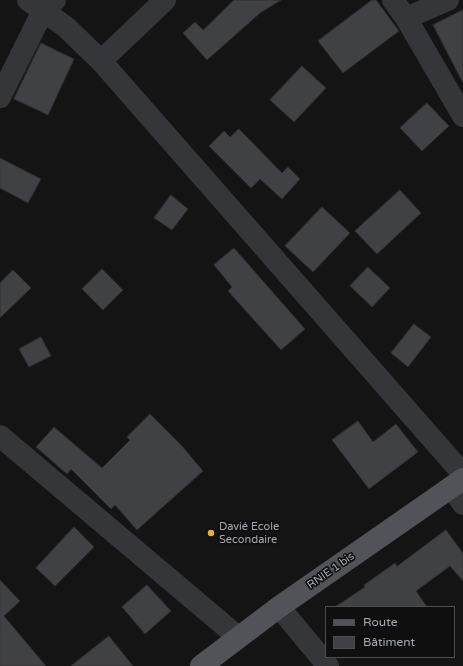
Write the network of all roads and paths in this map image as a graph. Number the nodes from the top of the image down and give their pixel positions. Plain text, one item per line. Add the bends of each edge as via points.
1 (165, 0) edge
2 (393, 0) edge
3 (448, 0) edge
4 (42, 4) edge
5 (406, 18) junction
6 (101, 61) junction
7 (0, 97) edge
8 (463, 116) edge
9 (0, 436) edge
10 (460, 486) edge
11 (279, 607) junction
12 (238, 637) junction
13 (201, 666) edge
14 (328, 666) edge

1 - 6 street
2 - 5 street
3 - 5 street
4 - 6 street
4 - 7 street
5 - 8 street
6 - 10 street
9 - 12 street
10 - 11 main road, RNIE 1 bis
11 - 12 main road, RNIE 1 bis
11 - 14 street
12 - 13 main road, RNIE 1 bis

